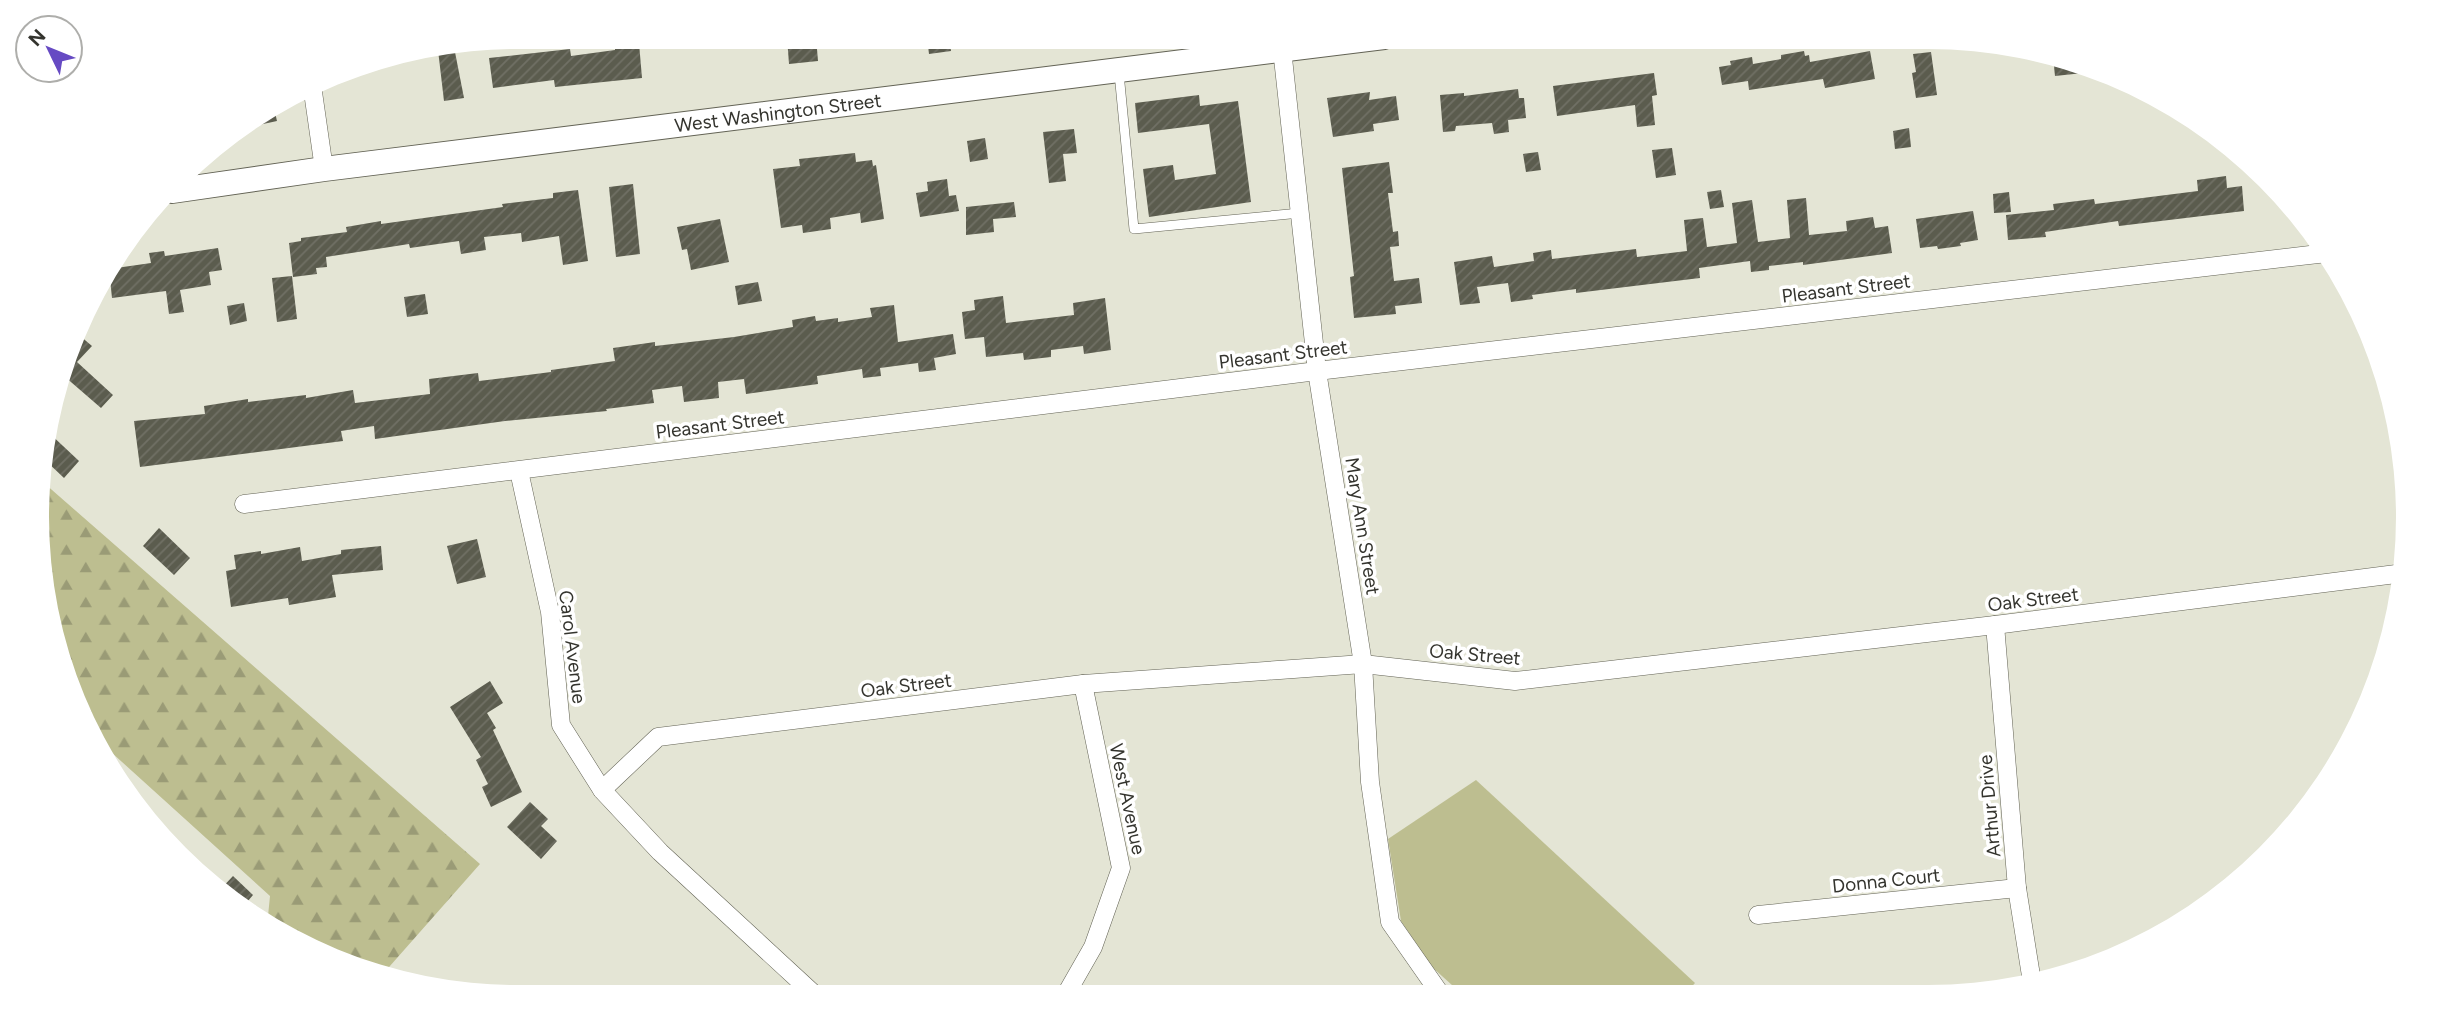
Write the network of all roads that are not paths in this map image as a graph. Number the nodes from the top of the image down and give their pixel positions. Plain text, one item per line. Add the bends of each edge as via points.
1 (1282, 49) joint
2 (1119, 69) junction
3 (314, 96) edge
4 (324, 169) junction
5 (183, 189) edge
6 (1300, 213) junction
7 (2315, 254) edge
8 (1317, 371) junction
9 (519, 471) junction
10 (244, 504) dead end
11 (2392, 573) edge
12 (1995, 625) junction
13 (1363, 664) junction
14 (1083, 684) junction
15 (602, 790) junction
16 (2017, 888) junction
17 (1758, 915) dead end
18 (2031, 973) edge
19 (804, 985) edge
20 (1071, 985) edge
21 (1434, 985) edge

1 - 2 main road, West Washington Street
1 - 6 street, Mary Ann Street
2 - 4 main road, West Washington Street
2 - 6 lane via 1133,229
3 - 4 street
4 - 5 main road, West Washington Street
6 - 8 street, Mary Ann Street
7 - 8 street, Pleasant Street
8 - 9 street, Pleasant Street
8 - 13 street, Mary Ann Street
9 - 10 street, Pleasant Street
9 - 15 street, Carol Avenue via 550,612 562,725
11 - 12 street, Oak Street
12 - 13 street, Oak Street via 1514,681
12 - 16 street, Arthur Drive
13 - 14 street, Oak Street
13 - 21 street, Mary Ann Street via 1370,782 1390,922
14 - 15 street, Oak Street via 658,737
14 - 20 street, West Avenue via 1121,868 1093,947
15 - 19 street, Carol Avenue via 660,852
16 - 17 street, Donna Court
16 - 18 street, Arthur Drive

